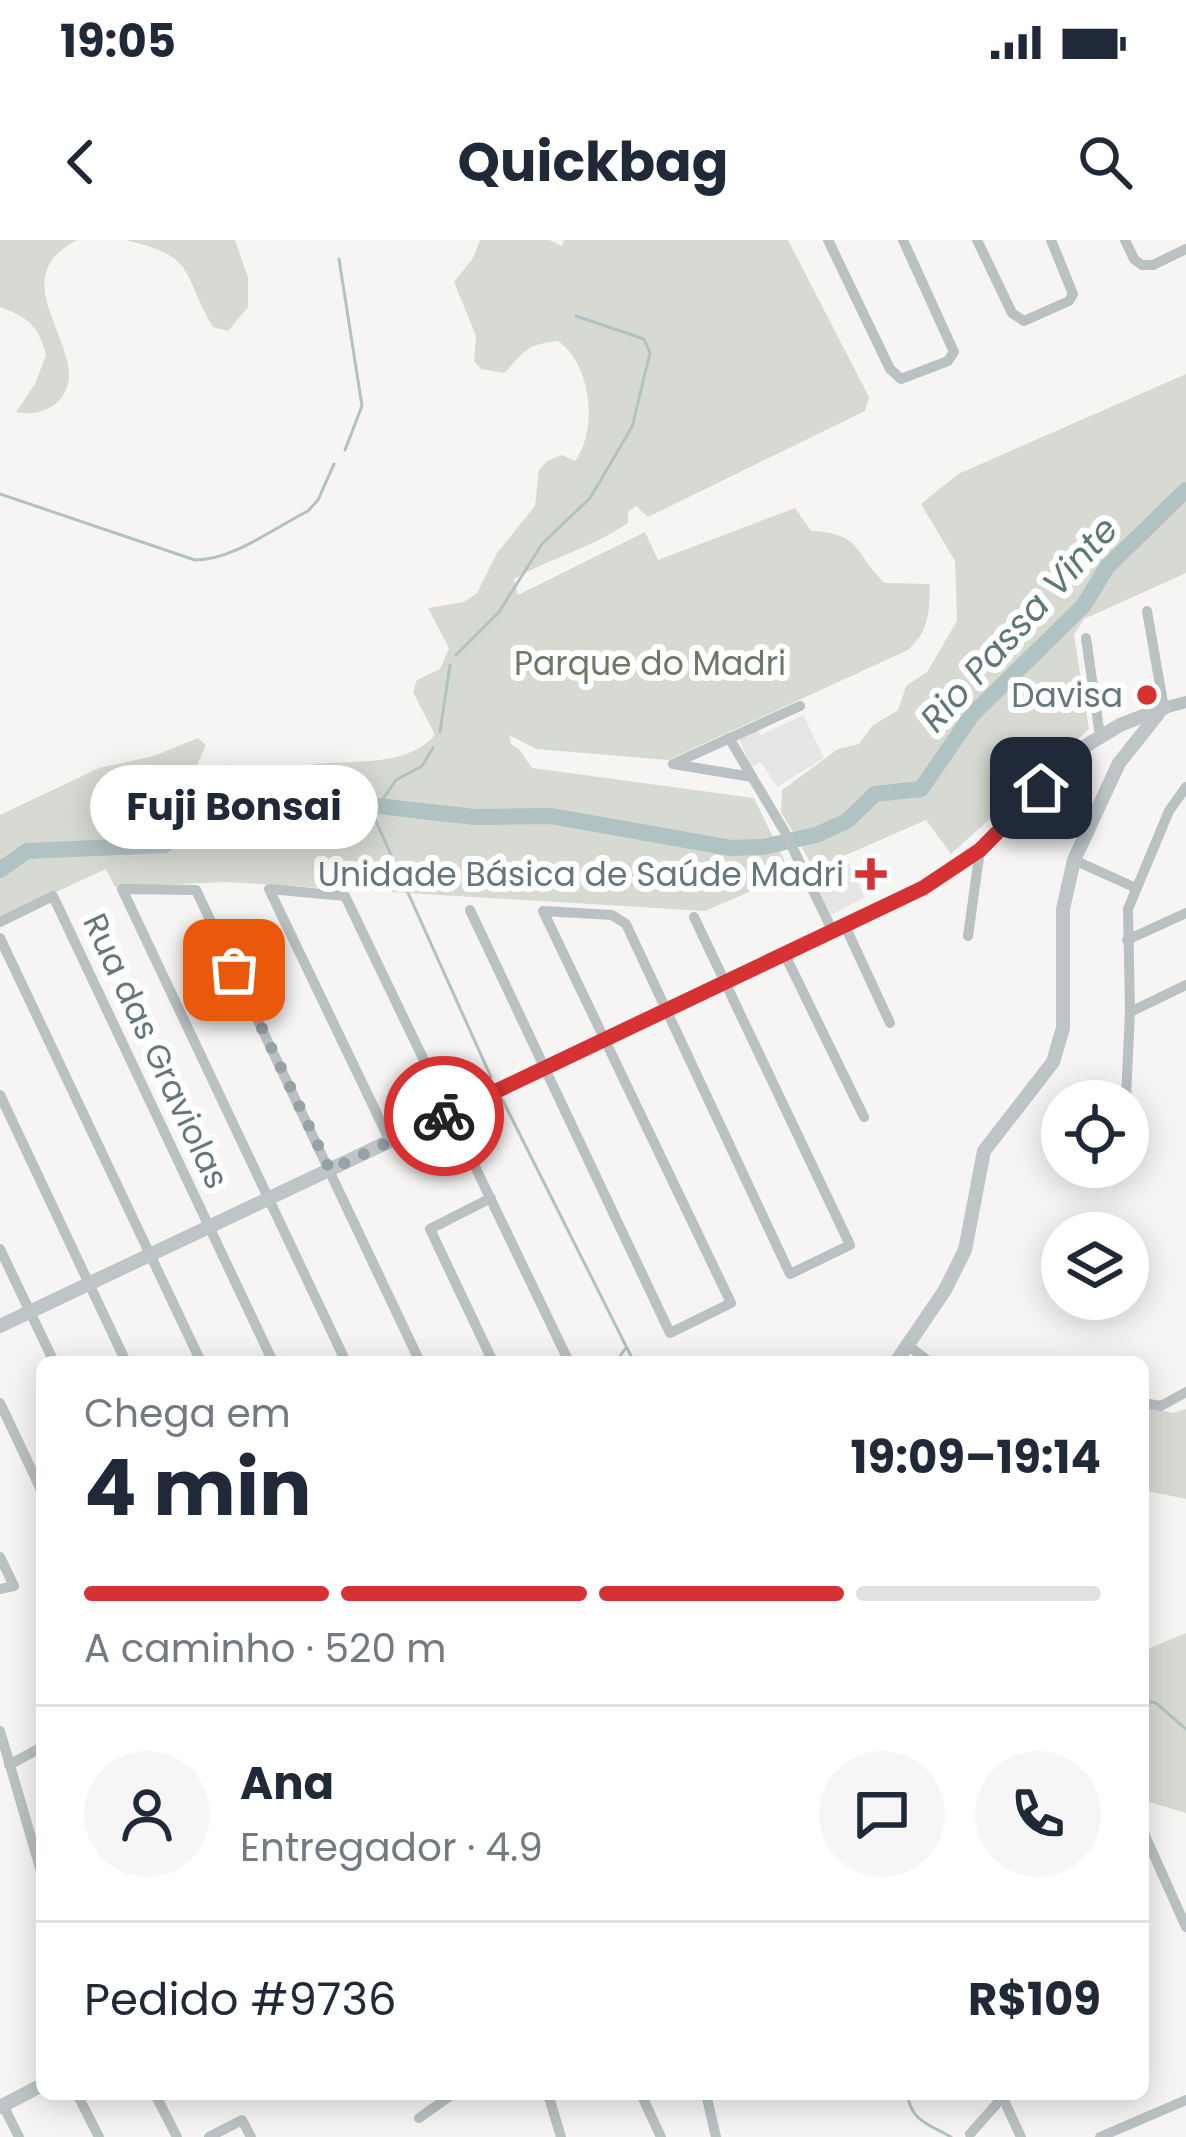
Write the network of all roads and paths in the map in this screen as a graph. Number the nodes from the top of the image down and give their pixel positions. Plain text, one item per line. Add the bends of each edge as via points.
1 (828, 240) edge
2 (903, 240) edge
3 (977, 240) edge
4 (1051, 240) edge
5 (1125, 240) edge
6 (1186, 249) edge
7 (1147, 611) dead end
8 (1086, 638) dead end
9 (1186, 702) edge
10 (800, 706) dead end
11 (1164, 708) junction
12 (1100, 736) junction
13 (729, 739) junction
14 (752, 777) junction
15 (1186, 788) edge
16 (980, 850) junction
17 (1074, 860) junction
18 (1136, 888) junction
19 (470, 910) dead end
20 (1186, 913) edge
21 (694, 917) dead end
22 (0, 922) edge
23 (839, 929) junction
24 (968, 936) dead end
25 (0, 938) edge
26 (1127, 940) junction
27 (785, 955) junction
28 (725, 982) junction
29 (1186, 985) edge
30 (665, 1010) junction
31 (1130, 1012) junction
32 (890, 1023) dead end
33 (605, 1039) junction
34 (545, 1068) junction
35 (1127, 1080) edge
36 (0, 1095) edge
37 (451, 1113) junction
38 (864, 1118) dead end
39 (390, 1141) junction
40 (330, 1170) junction
41 (269, 1198) junction
42 (491, 1198) junction
43 (210, 1228) junction
44 (0, 1249) edge
45 (150, 1255) junction
46 (89, 1284) junction
47 (30, 1312) junction
48 (0, 1327) edge
49 (906, 1344) junction
50 (51, 1356) edge
51 (123, 1356) edge
52 (198, 1356) edge
53 (270, 1356) edge
54 (343, 1356) edge
55 (417, 1356) edge
56 (490, 1356) edge
57 (565, 1356) edge
58 (899, 1356) edge
59 (922, 1356) edge
60 (1186, 1392) edge
61 (0, 1403) edge
62 (1149, 1404) edge
63 (36, 1479) edge
64 (0, 1557) edge
65 (0, 1589) edge
66 (0, 1731) edge
67 (36, 1750) edge
68 (9, 1765) junction
69 (1149, 1844) edge
70 (36, 1855) edge
71 (1186, 1927) edge
72 (36, 2088) edge
73 (80, 2100) edge
74 (158, 2100) edge
75 (444, 2100) edge
76 (550, 2100) edge
77 (644, 2100) edge
78 (707, 2100) edge
79 (1001, 2100) edge
80 (1007, 2100) edge
81 (1186, 2100) edge
82 (2, 2106) edge
83 (419, 2118) dead end
84 (970, 2134) edge
85 (19, 2137) edge
86 (99, 2137) edge
87 (177, 2137) edge
88 (209, 2137) edge
89 (251, 2137) edge
90 (561, 2137) edge
91 (662, 2137) edge
92 (716, 2137) edge
93 (1021, 2137) edge
94 (1100, 2137) edge

1 - 2 street via 901,379 954,352
3 - 4 street via 1019,320 1073,294
5 - 6 street via 1142,266
7 - 11 street
8 - 12 street
9 - 11 street
10 - 13 street
11 - 12 main road
11 - 17 main road via 1119,764
12 - 16 main road
13 - 14 street
13 - 14 street via 673,764
14 - 23 street
15 - 18 street
16 - 23 main road
16 - 24 street
17 - 18 street
17 - 49 main road via 1063,909 1060,1042 1043,1079 984,1151 965,1250
18 - 26 street
19 - 34 street
20 - 26 street
21 - 28 street
22 - 43 street, Rua das Graviolas via 53,896
23 - 27 main road
23 - 32 street
25 - 45 street
26 - 31 street
27 - 28 main road
27 - 38 street
28 - 30 main road
28 - 30 street via 850,1245 790,1274
29 - 31 street
30 - 33 main road
30 - 33 street via 620,917 543,910
31 - 35 street
33 - 34 main road
33 - 34 street via 731,1303 670,1333
34 - 37 main road
36 - 46 street
37 - 39 main road
37 - 39 street via 345,896 269,889
37 - 42 street
39 - 40 main road
40 - 41 main road
40 - 41 street via 196,890 122,890
40 - 55 street
41 - 43 main road
41 - 54 street
42 - 56 street via 430,1229
42 - 57 street
43 - 45 main road
43 - 53 street, Rua das Graviolas
44 - 47 street
45 - 46 main road
45 - 52 street
46 - 47 main road
46 - 51 street
47 - 48 main road
47 - 50 street
49 - 58 main road
49 - 59 street
60 - 62 street
61 - 63 street
64 - 65 street via 14,1586
66 - 68 street
67 - 68 street
68 - 70 street
69 - 71 street
72 - 82 main road
73 - 86 street
74 - 87 street
75 - 83 street
76 - 90 street
77 - 91 street
78 - 92 street
79 - 84 street
80 - 93 street
81 - 94 street
82 - 85 street
88 - 89 street via 242,2120

